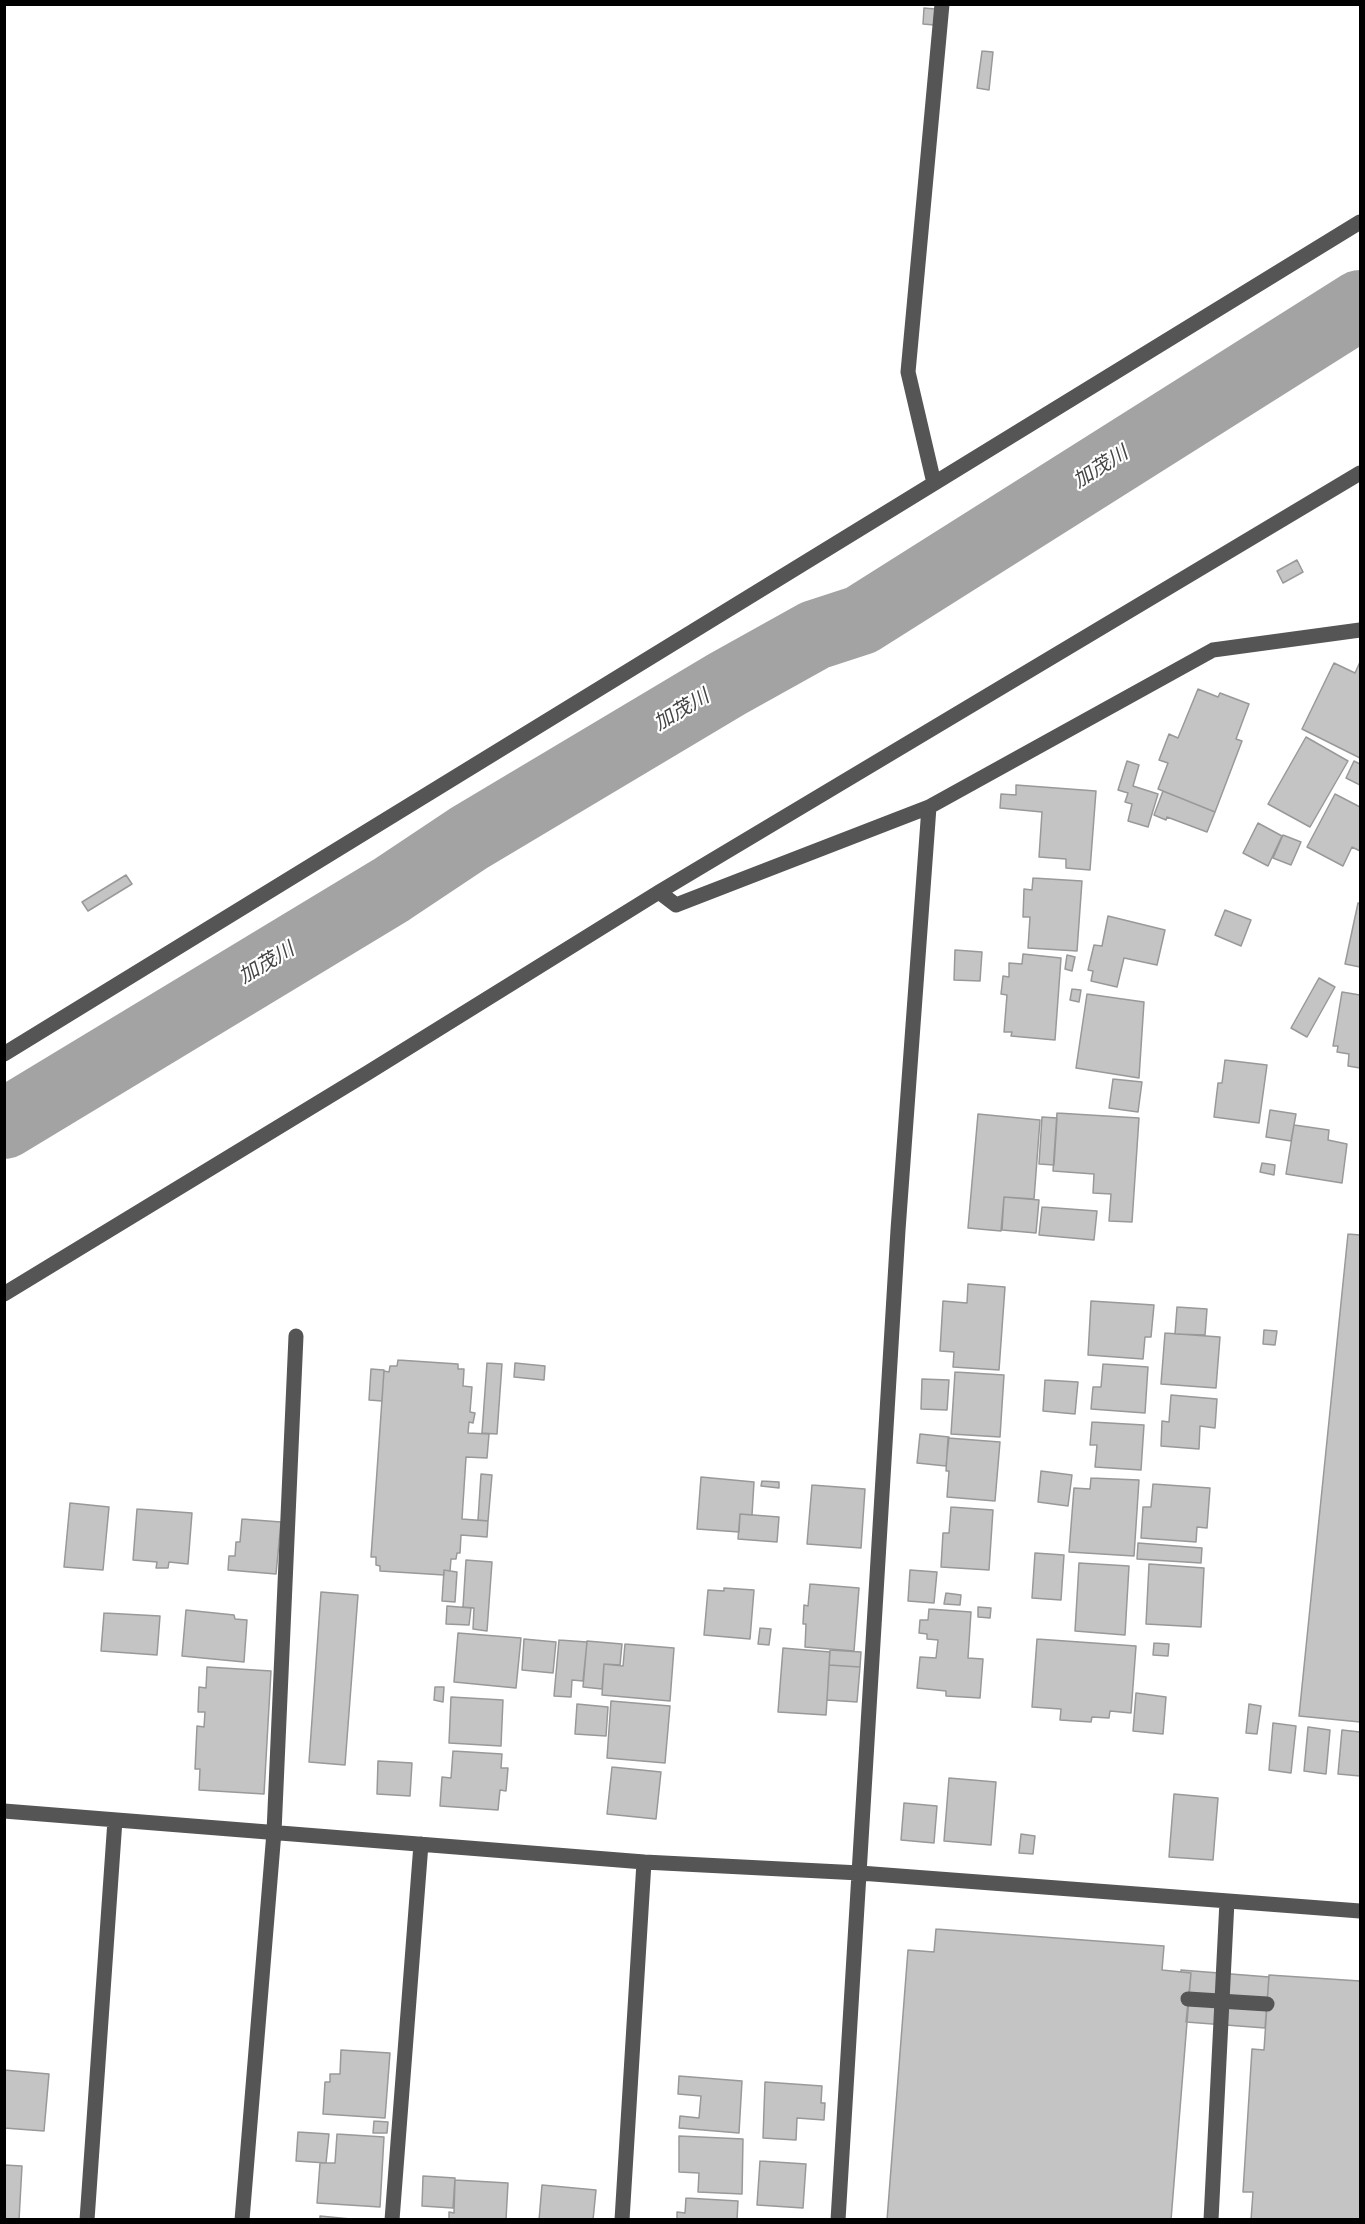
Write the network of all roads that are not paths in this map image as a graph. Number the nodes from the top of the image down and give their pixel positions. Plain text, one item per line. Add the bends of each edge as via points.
1 (942, 4) edge
2 (1360, 222) edge
3 (1360, 473) edge
4 (934, 483) junction
5 (1360, 630) edge
6 (929, 807) junction
7 (659, 892) junction
8 (4, 1054) edge
9 (4, 1294) edge
10 (296, 1336) dead end
11 (4, 1811) edge
12 (115, 1820) junction
13 (274, 1832) junction
14 (421, 1844) junction
15 (644, 1862) junction
16 (860, 1873) junction
17 (1227, 1902) junction
18 (1360, 1911) edge
19 (1188, 1999) dead end
20 (1267, 2004) dead end
21 (87, 2220) edge
22 (242, 2220) edge
23 (392, 2220) edge
24 (622, 2220) edge
25 (838, 2220) edge
26 (1211, 2220) edge

1 - 4 street via 908,372
2 - 4 street
3 - 7 street
4 - 8 street
5 - 6 street via 1213,650
6 - 7 street via 676,905
6 - 16 street via 898,1230
7 - 9 street
10 - 13 street
11 - 12 street
12 - 13 street
12 - 21 street
13 - 14 street
13 - 22 street
14 - 15 street
14 - 23 street
15 - 16 street
15 - 24 street
16 - 17 street
16 - 25 street
17 - 18 street
17 - 26 street
19 - 20 street, bridge

